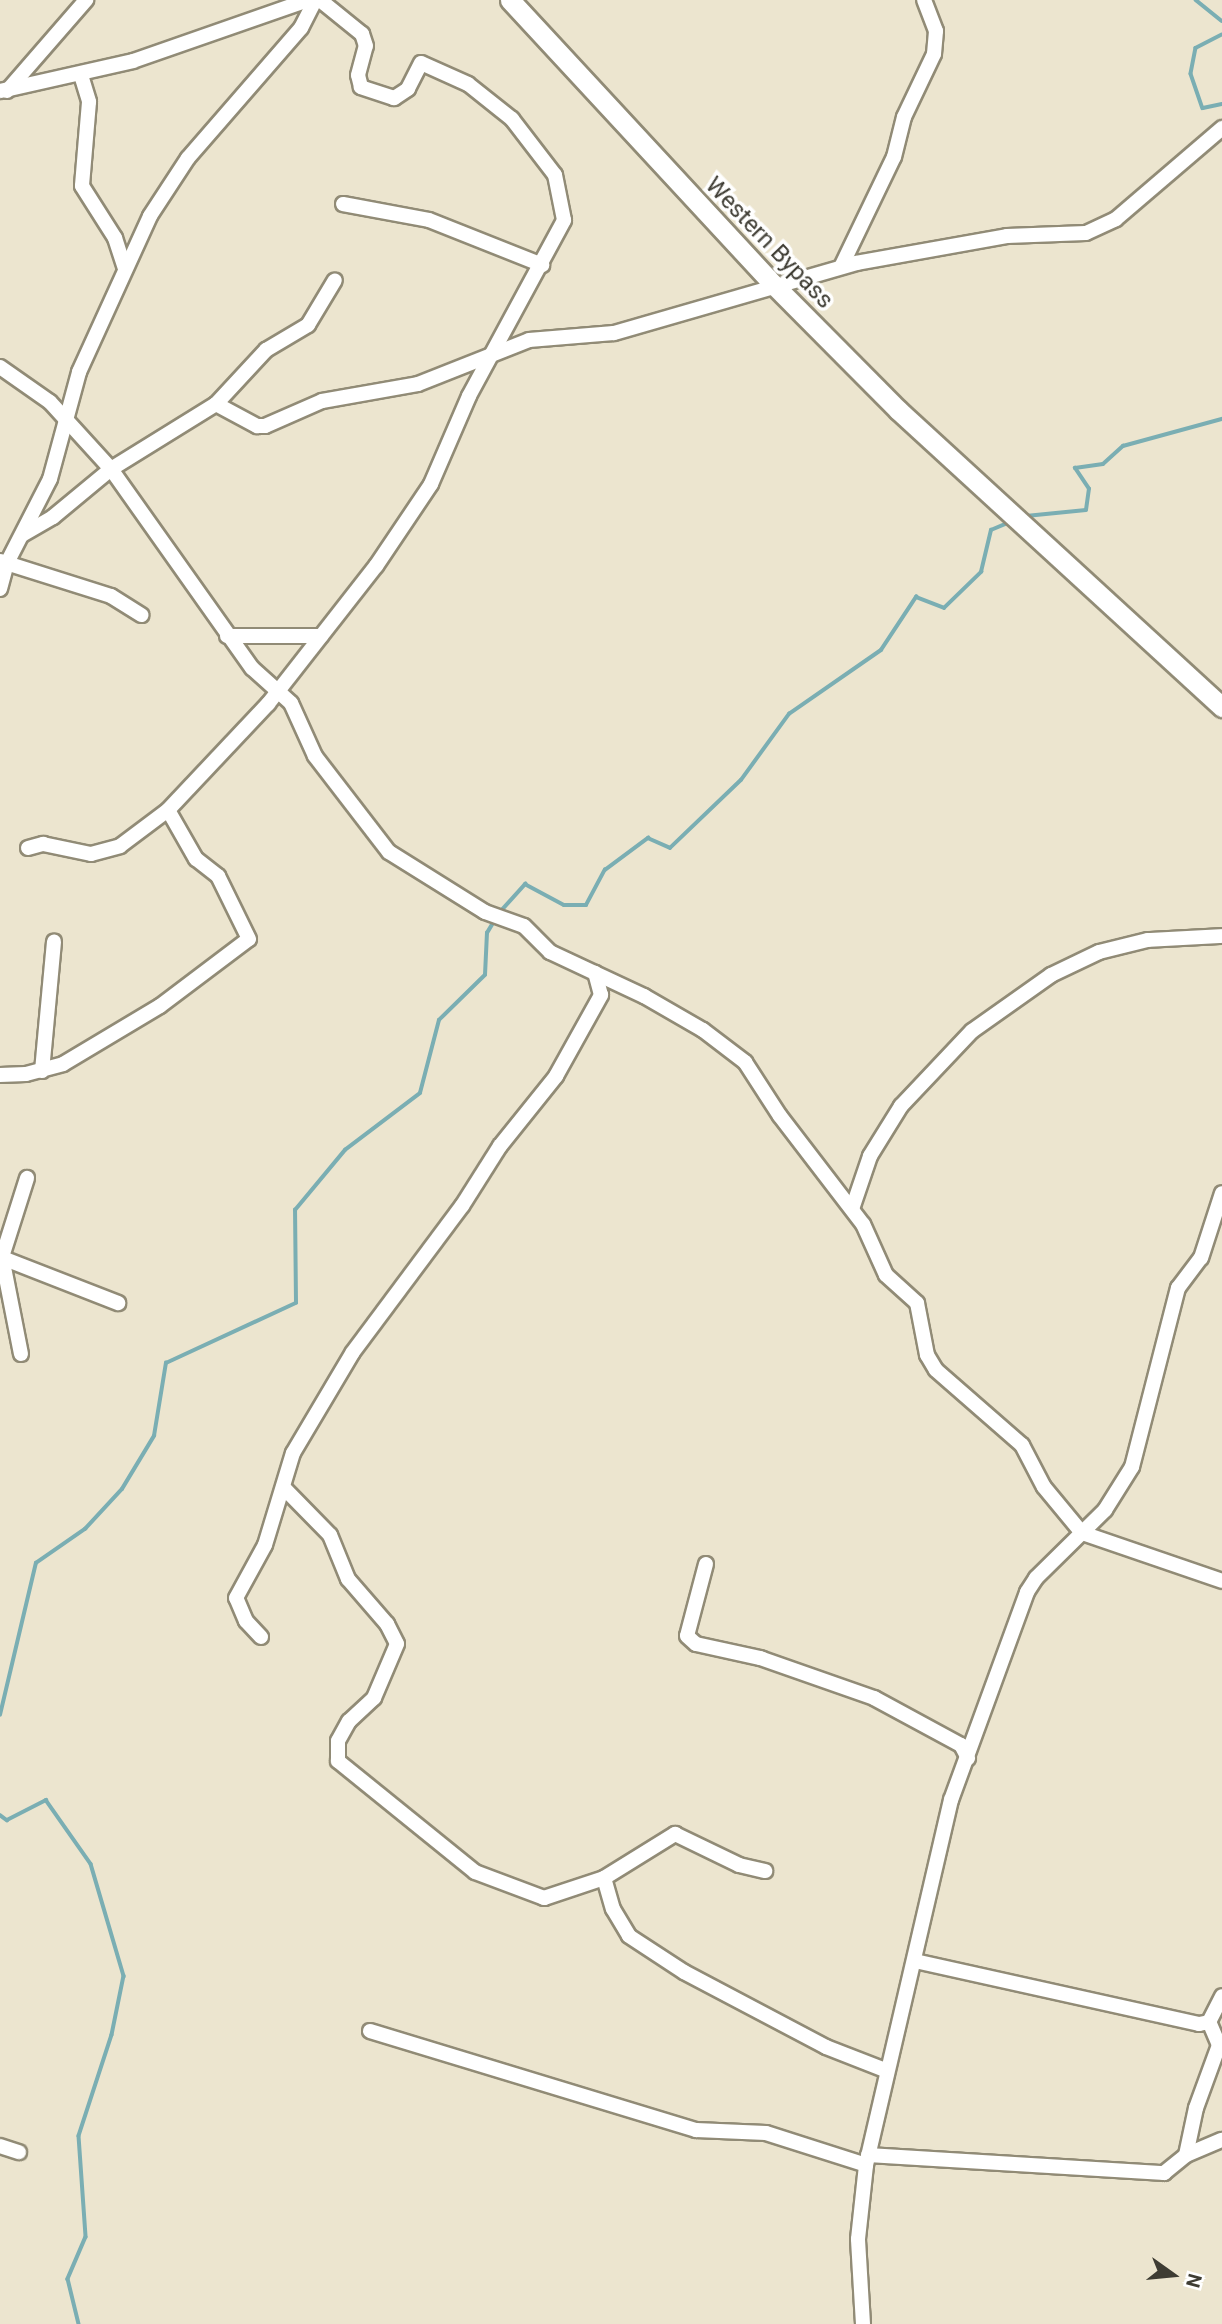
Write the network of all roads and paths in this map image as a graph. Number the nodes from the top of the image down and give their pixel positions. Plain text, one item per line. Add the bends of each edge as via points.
1 (308, 0) edge
2 (315, 0) edge
3 (320, 0) edge
4 (510, 0) edge
5 (924, 0) edge
6 (84, 1) edge
7 (81, 75) junction
8 (5, 89) edge
9 (0, 100) edge
10 (1222, 128) edge
11 (343, 204) dead end
12 (542, 265) junction
13 (841, 267) junction
14 (125, 268) junction
15 (335, 280) dead end
16 (774, 285) junction
17 (494, 352) junction
18 (0, 368) edge
19 (216, 404) junction
20 (63, 419) junction
21 (111, 469) junction
22 (22, 534) junction
23 (4, 562) edge
24 (0, 589) edge
25 (142, 615) dead end
26 (227, 636) junction
27 (321, 636) junction
28 (277, 689) junction
29 (1222, 707) edge
30 (168, 810) junction
31 (28, 848) dead end
32 (1222, 936) edge
33 (54, 942) dead end
34 (595, 973) junction
35 (42, 1071) junction
36 (0, 1075) edge
37 (27, 1178) dead end
38 (1222, 1193) edge
39 (852, 1209) junction
40 (1, 1257) edge
41 (118, 1303) dead end
42 (21, 1354) dead end
43 (283, 1487) junction
44 (1082, 1533) junction
45 (706, 1564) dead end
46 (1222, 1581) edge
47 (261, 1637) dead end
48 (968, 1758) junction
49 (765, 1871) dead end
50 (604, 1878) junction
51 (915, 1962) junction
52 (1222, 1996) edge
53 (1209, 2022) junction
54 (370, 2031) dead end
55 (885, 2070) junction
56 (1222, 2140) edge
57 (0, 2146) edge
58 (19, 2152) dead end
59 (1186, 2155) junction
60 (867, 2160) junction
61 (863, 2324) edge

1 - 7 street
2 - 14 street via 302,28 188,158 150,216
3 - 12 street via 362,34 366,46 358,75 361,87 394,98 408,89 421,63 476,90 529,137 555,175 563,208 564,220
4 - 16 main road, Western Bypass
5 - 13 street via 936,31 934,54 905,117 894,157
6 - 8 street
7 - 8 street
7 - 14 street via 89,102 82,186 115,238
8 - 9 street
10 - 13 street via 1101,227 1086,233 967,242
11 - 12 street via 429,220
12 - 17 street
13 - 16 street
14 - 20 street
15 - 19 street via 308,325 266,350
16 - 17 street via 614,333 529,340
16 - 29 main road, Western Bypass via 1004,509
17 - 19 street via 418,384 322,401 265,426
17 - 27 street via 469,396 431,484
18 - 20 street via 50,402
19 - 21 street
20 - 21 street
20 - 22 street via 50,479
21 - 22 street via 53,517
21 - 26 street
22 - 23 street
23 - 24 street
23 - 25 street via 111,596
26 - 27 street
26 - 28 street via 252,668
27 - 28 street
28 - 30 street via 256,719
28 - 34 street via 291,703 315,756 390,852 487,912 524,926 550,952
30 - 31 street via 111,850 90,853 43,844
30 - 35 street via 196,859 218,876 249,939 140,1019
32 - 39 street via 1148,940 1099,952 1051,975 972,1031 901,1106 870,1156
33 - 35 street
34 - 39 street via 683,1018 745,1062
34 - 43 street via 601,995 556,1076 476,1179 462,1206 321,1398 293,1453
35 - 36 street
37 - 40 street
38 - 44 street via 1202,1258 1178,1288 1132,1467 1105,1510
39 - 44 street via 875,1246 886,1275 917,1303 927,1355 936,1370 1022,1445 1044,1488
40 - 41 street
40 - 42 street
43 - 47 street via 265,1545 236,1598 246,1621
43 - 50 street via 330,1535 348,1579 395,1635 395,1655 379,1689 349,1721 338,1741 338,1761 475,1872 518,1891 544,1898
44 - 46 street
44 - 48 street via 1027,1592
45 - 48 street via 687,1636 696,1644 760,1658 874,1698 961,1745
48 - 51 street via 951,1800
49 - 50 street via 739,1865 675,1834
50 - 55 street via 613,1909 629,1936 684,1972 826,2047
51 - 53 street via 1072,1999 1199,2024
51 - 55 street
52 - 53 street
53 - 59 street via 1219,2046 1196,2108
54 - 60 street via 696,2130 766,2133
55 - 60 street
56 - 59 street
57 - 58 street
59 - 60 street via 1164,2173
60 - 61 street via 858,2239

